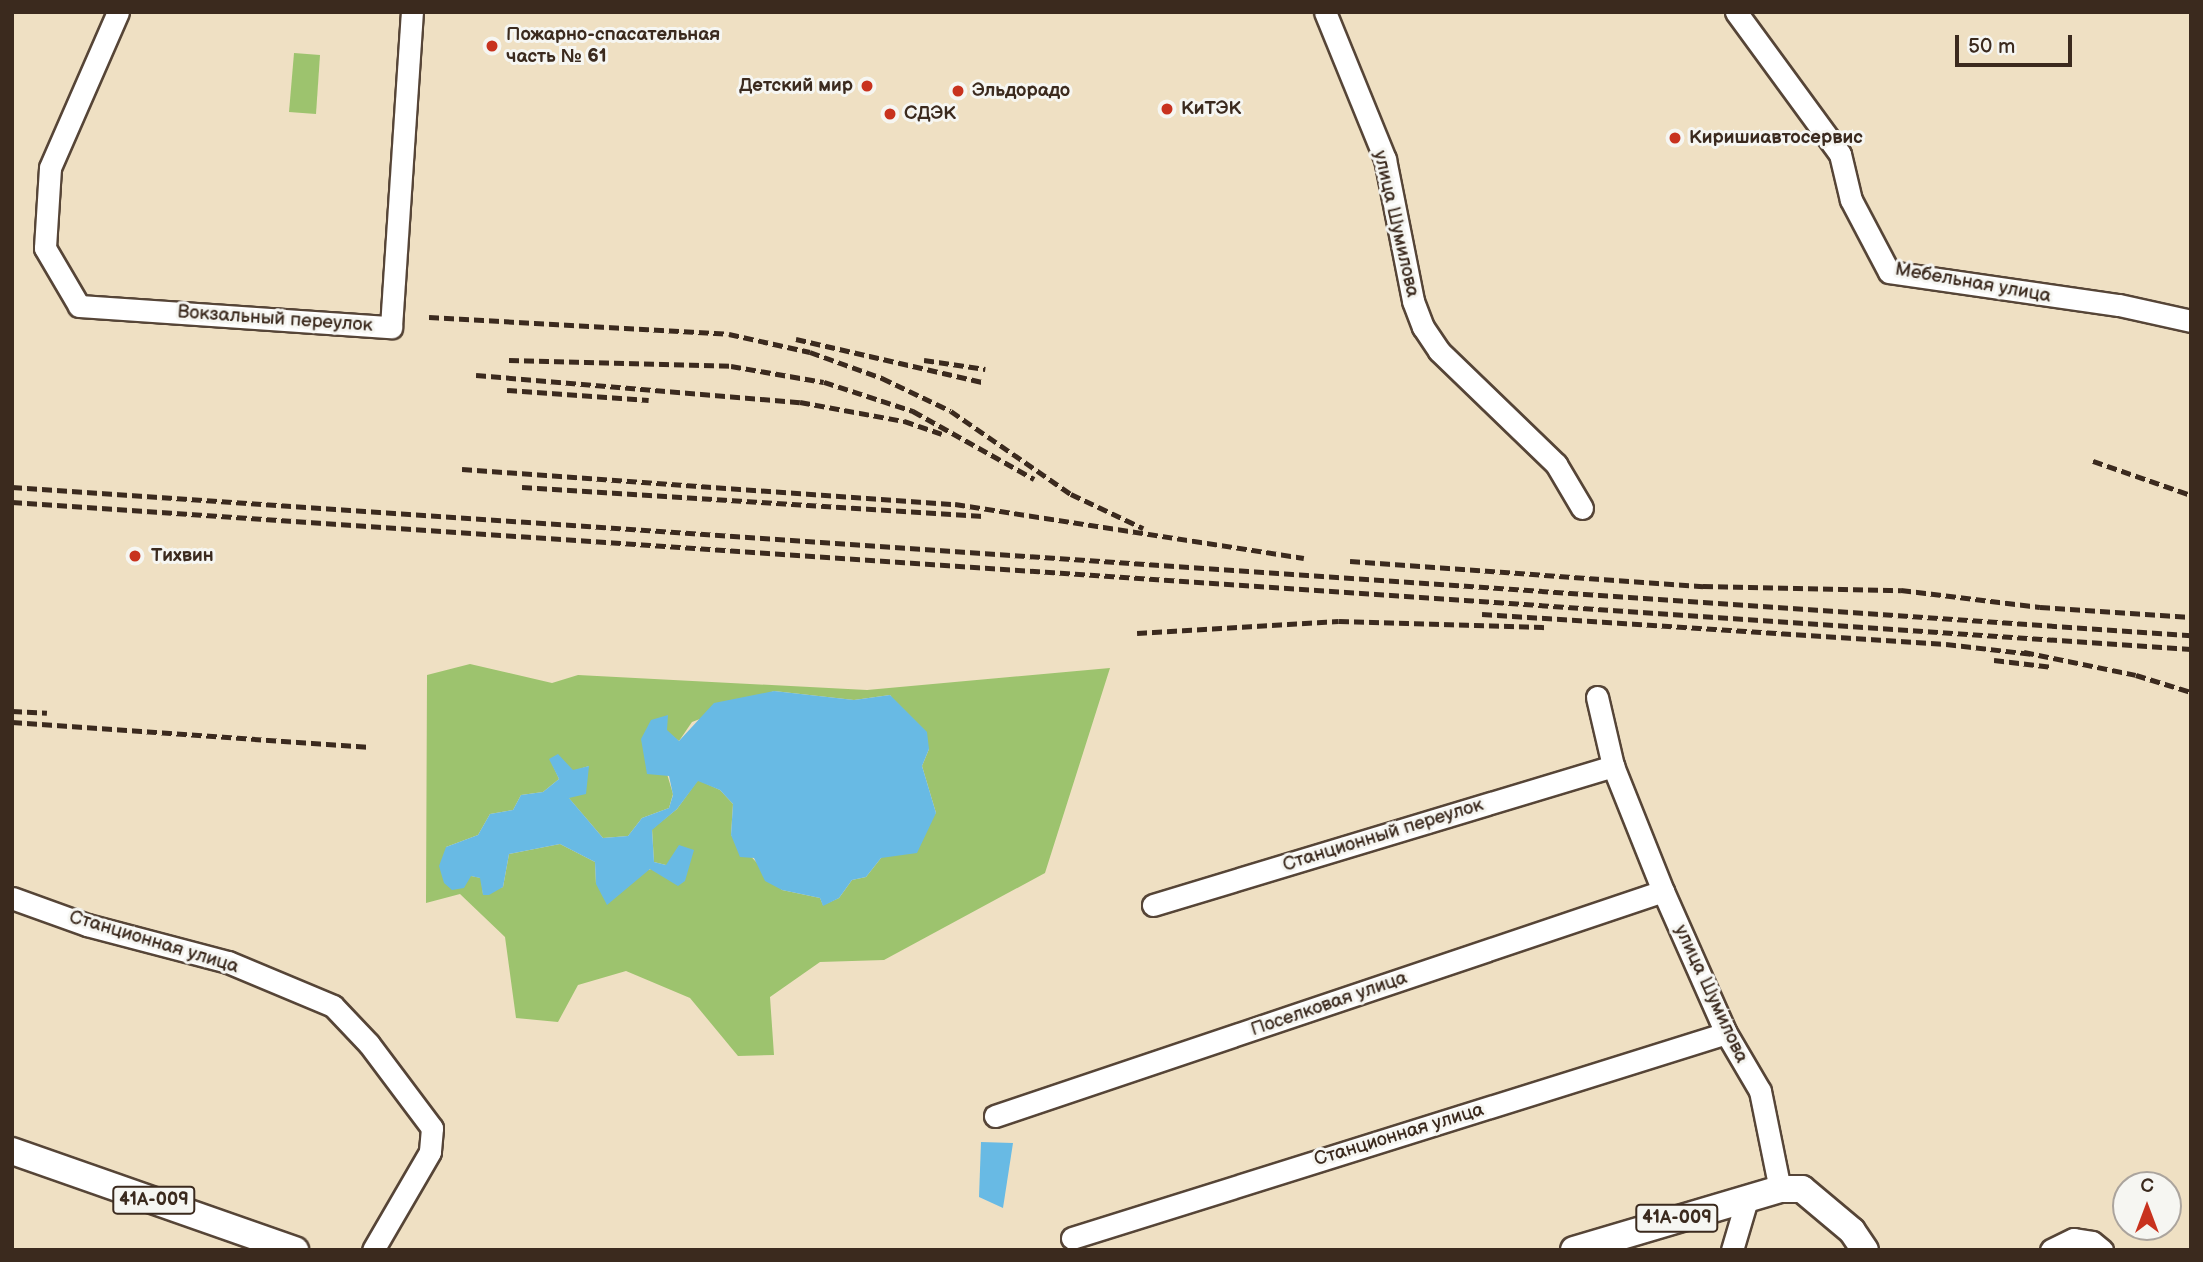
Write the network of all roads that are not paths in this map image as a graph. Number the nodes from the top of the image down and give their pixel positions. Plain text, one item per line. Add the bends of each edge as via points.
1 (118, 12) edge
2 (412, 12) edge
3 (1325, 12) edge
4 (1736, 12) edge
5 (2191, 321) edge
6 (1582, 508) dead end
7 (1597, 697) dead end
8 (1613, 766) junction
9 (1663, 891) junction
10 (12, 898) edge
11 (1153, 905) dead end
12 (1726, 1033) junction
13 (995, 1116) dead end
14 (12, 1151) edge
15 (1780, 1189) junction
16 (1748, 1196) junction
17 (1072, 1238) dead end
18 (295, 1250) edge
19 (373, 1250) edge
20 (1574, 1250) edge
21 (1732, 1250) edge
22 (1865, 1250) edge
23 (2050, 1250) edge
24 (2102, 1250) edge

1 - 2 street, Вокзальный переулок via 50,168 45,248 79,306 391,327
3 - 6 street, улица Шумилова via 1385,159 1413,301 1423,327 1439,351 1556,464
4 - 5 street, Мебельная улица via 1840,154 1851,200 1889,272 2119,305
7 - 8 street, улица Шумилова
8 - 9 street, улица Шумилова
8 - 11 street, Станционный переулок
9 - 12 street, улица Шумилова
9 - 13 street, Поселковая улица
10 - 19 street, Станционная улица via 88,925 229,962 332,1006 369,1044 432,1128 430,1152
12 - 15 street, улица Шумилова via 1760,1091
12 - 17 street, Станционная улица
14 - 18 main road, 41А-009
15 - 16 main road, 41А-009
15 - 22 main road via 1802,1189 1852,1231
16 - 20 main road, 41А-009
16 - 21 street
23 - 24 street via 2074,1239 2092,1241

